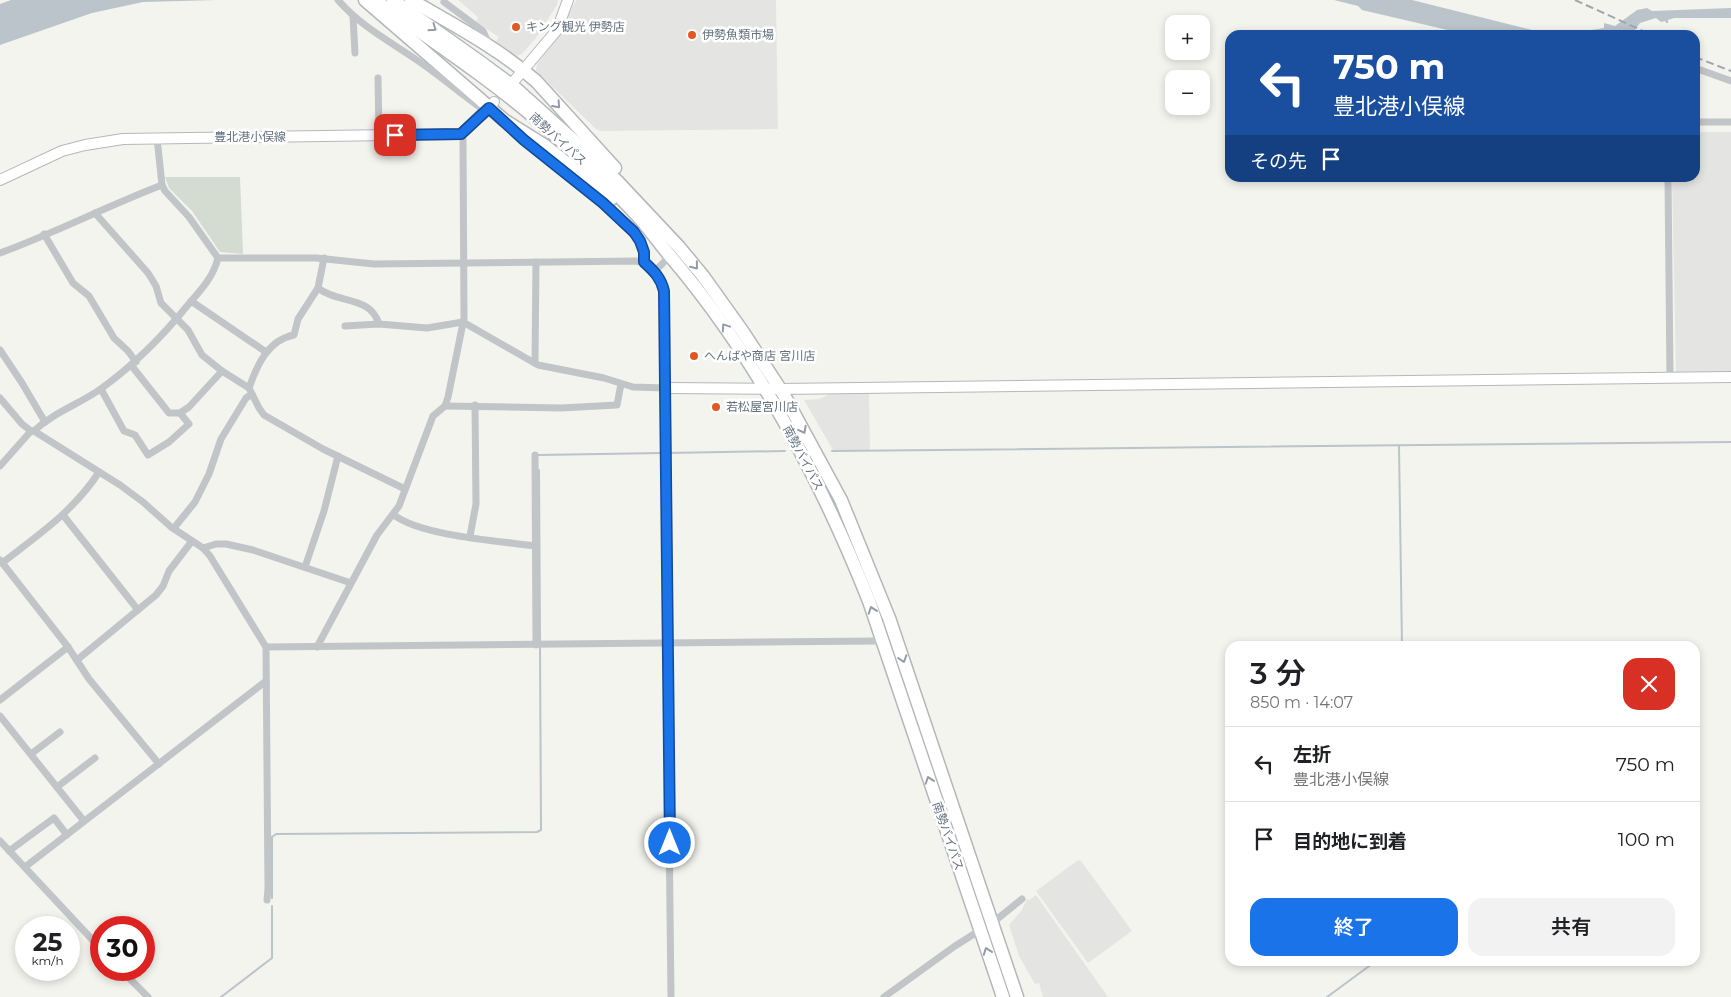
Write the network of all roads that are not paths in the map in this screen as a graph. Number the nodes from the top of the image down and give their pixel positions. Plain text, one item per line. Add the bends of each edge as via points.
1 (338, 0) edge
2 (365, 0) edge
3 (375, 0) edge
4 (393, 0) edge
5 (411, 0) edge
6 (568, 0) edge
7 (444, 2) dead end
8 (353, 16) junction
9 (489, 45) junction
10 (355, 53) dead end
11 (523, 70) junction
12 (1700, 70) edge
13 (378, 78) dead end
14 (514, 81) dead end
15 (1731, 81) edge
16 (489, 107) junction
17 (504, 120) junction
18 (1700, 122) edge
19 (1731, 122) edge
20 (461, 134) junction
21 (379, 136) junction
22 (157, 138) junction
23 (0, 180) edge
24 (1668, 182) edge
25 (162, 185) junction
26 (95, 213) junction
27 (44, 234) junction
28 (675, 251) junction
29 (0, 253) edge
30 (218, 258) junction
31 (324, 258) junction
32 (536, 262) junction
33 (644, 262) junction
34 (463, 263) junction
35 (654, 272) junction
36 (318, 288) junction
37 (191, 301) junction
38 (177, 319) junction
39 (463, 322) junction
40 (379, 324) junction
41 (345, 326) dead end
42 (0, 350) edge
43 (266, 352) junction
44 (535, 363) junction
45 (133, 364) junction
46 (222, 371) junction
47 (1731, 377) edge
48 (1670, 378) junction
49 (622, 384) junction
50 (665, 388) junction
51 (764, 388) junction
52 (780, 388) junction
53 (101, 389) junction
54 (250, 391) junction
55 (0, 398) edge
56 (475, 405) junction
57 (445, 406) junction
58 (180, 413) junction
59 (45, 422) junction
60 (33, 431) junction
61 (535, 455) dead end
62 (338, 456) junction
63 (0, 466) edge
64 (99, 472) junction
65 (405, 489) junction
66 (63, 515) junction
67 (394, 515) junction
68 (174, 528) junction
69 (470, 536) junction
70 (192, 541) junction
71 (536, 546) junction
72 (203, 548) junction
73 (1, 561) edge
74 (305, 567) junction
75 (351, 583) junction
76 (138, 610) junction
77 (876, 641) dead end
78 (667, 643) junction
79 (539, 645) junction
80 (68, 647) junction
81 (266, 647) junction
82 (317, 647) junction
83 (77, 660) junction
84 (266, 681) junction
85 (0, 700) edge
86 (0, 716) edge
87 (60, 732) dead end
88 (31, 754) junction
89 (95, 758) dead end
90 (159, 764) junction
91 (57, 787) junction
92 (84, 821) junction
93 (67, 835) junction
94 (0, 841) edge
95 (10, 851) junction
96 (25, 867) junction
97 (1022, 899) dead end
98 (266, 900) dead end
99 (991, 924) junction
100 (979, 930) junction
101 (90, 937) edge
102 (133, 981) edge
103 (148, 997) edge
104 (671, 997) edge
105 (884, 997) edge
106 (1003, 997) edge
107 (1017, 997) edge

1 - 8 street
2 - 16 highway
3 - 28 highway, 南勢バイパス via 477,72 540,122
4 -> 28 highway, 南勢バイパス via 483,64 544,114 617,181
5 - 9 highway
6 - 11 street via 557,30
7 - 9 street via 483,31
8 - 10 street
8 - 16 street
9 - 11 highway
11 - 14 street
11 -> 28 highway via 661,220
12 - 15 street
13 - 21 street
16 - 17 highway
16 - 20 street
17 - 28 highway via 544,145
17 - 33 street via 634,232 644,252
18 - 19 street
20 - 21 street, 豊北港小俣線
20 - 34 street
21 - 22 street, 豊北港小俣線
22 - 23 street, 豊北港小俣線 via 123,139 71,148
22 - 25 street
24 - 48 street
25 - 26 street
25 - 30 street via 189,216
26 - 27 street
26 - 38 street via 148,274 156,286 160,303
27 - 29 street
27 - 45 street via 73,283 90,296 114,338 128,351
28 - 35 street
51 -> 28 highway, 南勢バイパス
28 -> 52 highway, 南勢バイパス via 703,276
30 - 31 street
30 - 37 street via 211,278
31 - 34 street via 374,264
31 - 36 street
32 - 33 street
32 - 34 street
32 - 44 street
33 - 35 street
34 - 39 street
35 - 50 street via 664,291
36 - 40 street via 362,303 371,310
36 - 43 street via 298,319 294,335 275,342
37 - 38 street
37 - 43 street
38 - 45 street
38 - 46 street via 188,330 202,356
39 - 40 street via 428,328
39 - 44 street
39 - 57 street
40 - 41 street
42 - 59 street
43 - 54 street
44 - 49 street
45 - 53 street
45 - 58 street via 169,413
46 - 54 street
46 - 58 street
47 - 48 street
48 - 52 street
49 - 50 street via 642,389
49 - 56 street via 618,405 561,408
50 - 51 street
50 - 78 street
51 - 52 street
100 -> 51 highway, 南勢バイパス via 869,600 836,520
52 -> 99 highway, 南勢バイパス via 841,500 889,618
53 - 58 street via 124,431 135,435 148,455 189,424
53 - 59 street
54 - 62 street via 264,414
54 - 68 street via 221,439 195,502
55 - 60 street via 22,424
56 - 57 street
56 - 69 street via 476,504
57 - 65 street via 433,416
59 - 60 street
60 - 63 street
60 - 64 street
61 - 71 street
62 - 65 street
62 - 74 street
64 - 66 street via 87,491
64 - 68 street
65 - 67 street
66 - 73 street
66 - 76 street
67 - 69 street via 418,527
67 - 75 street via 377,535
68 - 70 street
69 - 71 street
70 - 72 street
70 - 76 street via 169,570 160,590
71 - 79 street
72 - 74 street via 226,544
72 - 81 street
73 - 80 street
74 - 75 street
75 - 82 street
76 - 83 street
77 - 78 street
78 - 79 street
78 - 104 street
79 - 82 street
80 - 83 street
80 - 85 street
81 - 82 street
81 - 84 street
83 - 90 street
84 - 90 street
84 - 98 street
86 - 88 street
87 - 88 street
88 - 91 street
89 - 91 street
90 - 92 street
91 - 92 street
92 - 93 street
93 - 95 street via 54,818
93 - 96 street
94 - 95 street
95 - 96 street
96 - 101 street
97 - 99 street
99 - 100 street
99 - 107 highway, 南勢バイパス
100 - 105 street
106 -> 100 highway, 南勢バイパス
102 - 103 street

